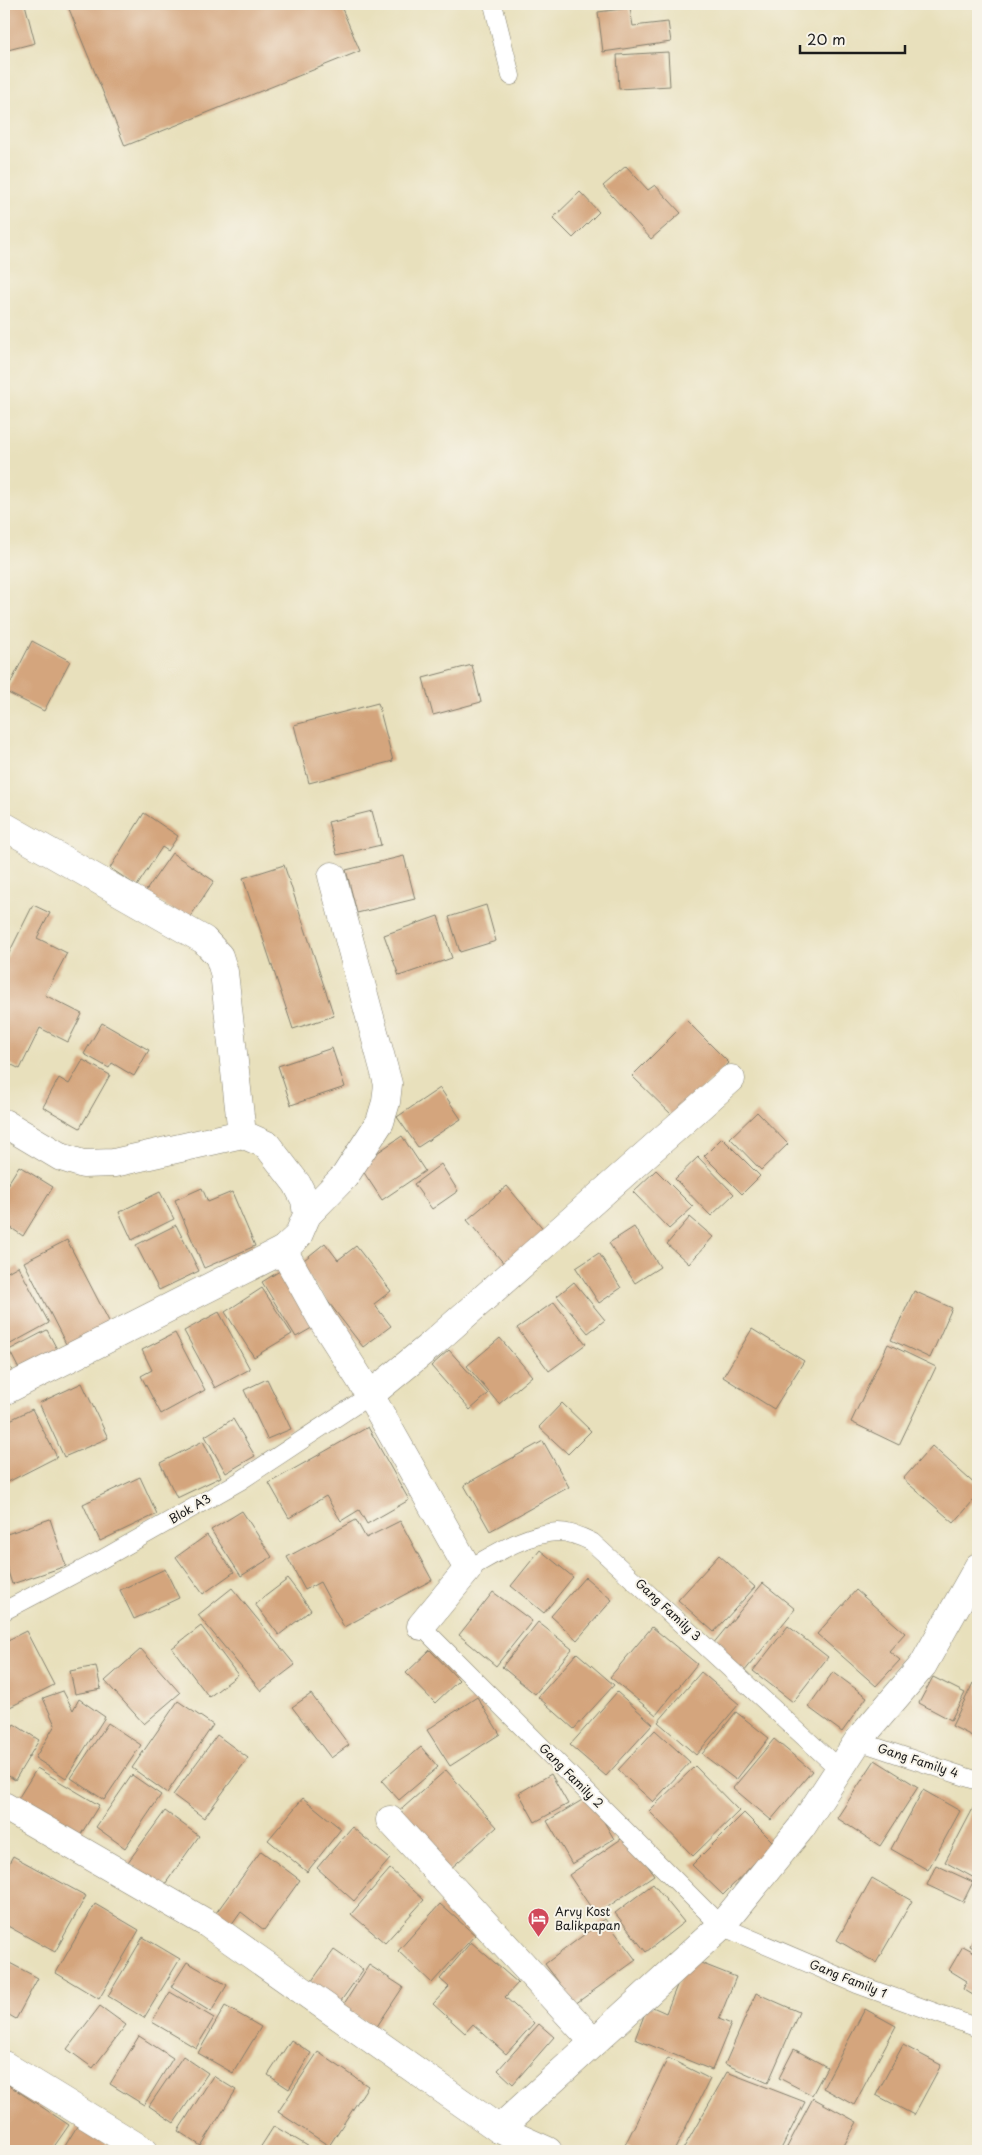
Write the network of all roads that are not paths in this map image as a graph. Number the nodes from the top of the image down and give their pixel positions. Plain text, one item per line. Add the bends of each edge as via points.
1 (493, 4) edge
2 (511, 76) dead end
3 (4, 826) edge
4 (332, 876) dead end
5 (731, 1079) dead end
6 (4, 1122) edge
7 (242, 1134) junction
8 (307, 1215) junction
9 (283, 1250) junction
10 (4, 1391) edge
11 (370, 1395) junction
12 (978, 1567) edge
13 (468, 1569) junction
14 (4, 1611) edge
15 (421, 1626) joint
16 (858, 1741) junction
17 (840, 1770) junction
18 (978, 1780) edge
19 (4, 1806) edge
20 (390, 1820) dead end
21 (720, 1926) junction
22 (978, 2028) edge
23 (594, 2042) junction
24 (4, 2064) edge
25 (499, 2129) junction
26 (144, 2151) edge
27 (548, 2151) edge

1 - 2 lane
3 - 7 street via 204,940 219,956 224,972
4 - 8 street via 388,1084 380,1122 345,1176
5 - 11 street via 431,1345
6 - 7 street via 61,1158 83,1164 114,1163
7 - 8 street via 266,1145 297,1184 305,1200
8 - 9 street via 298,1236
9 - 10 street
9 - 11 street
11 - 13 street
11 - 14 lane, Blok A3 via 240,1480
12 - 16 street via 923,1666
13 - 15 street
13 - 17 lane, Gang Family 3 via 518,1541 558,1532 592,1542
15 - 21 lane, Gang Family 2
16 - 17 street
16 - 18 lane, Gang Family 4
17 - 21 street via 801,1828
19 - 25 street via 208,1924
20 - 23 street
21 - 22 lane, Gang Family 1 via 857,1984
21 - 23 street
23 - 25 street
24 - 26 street
25 - 27 street

